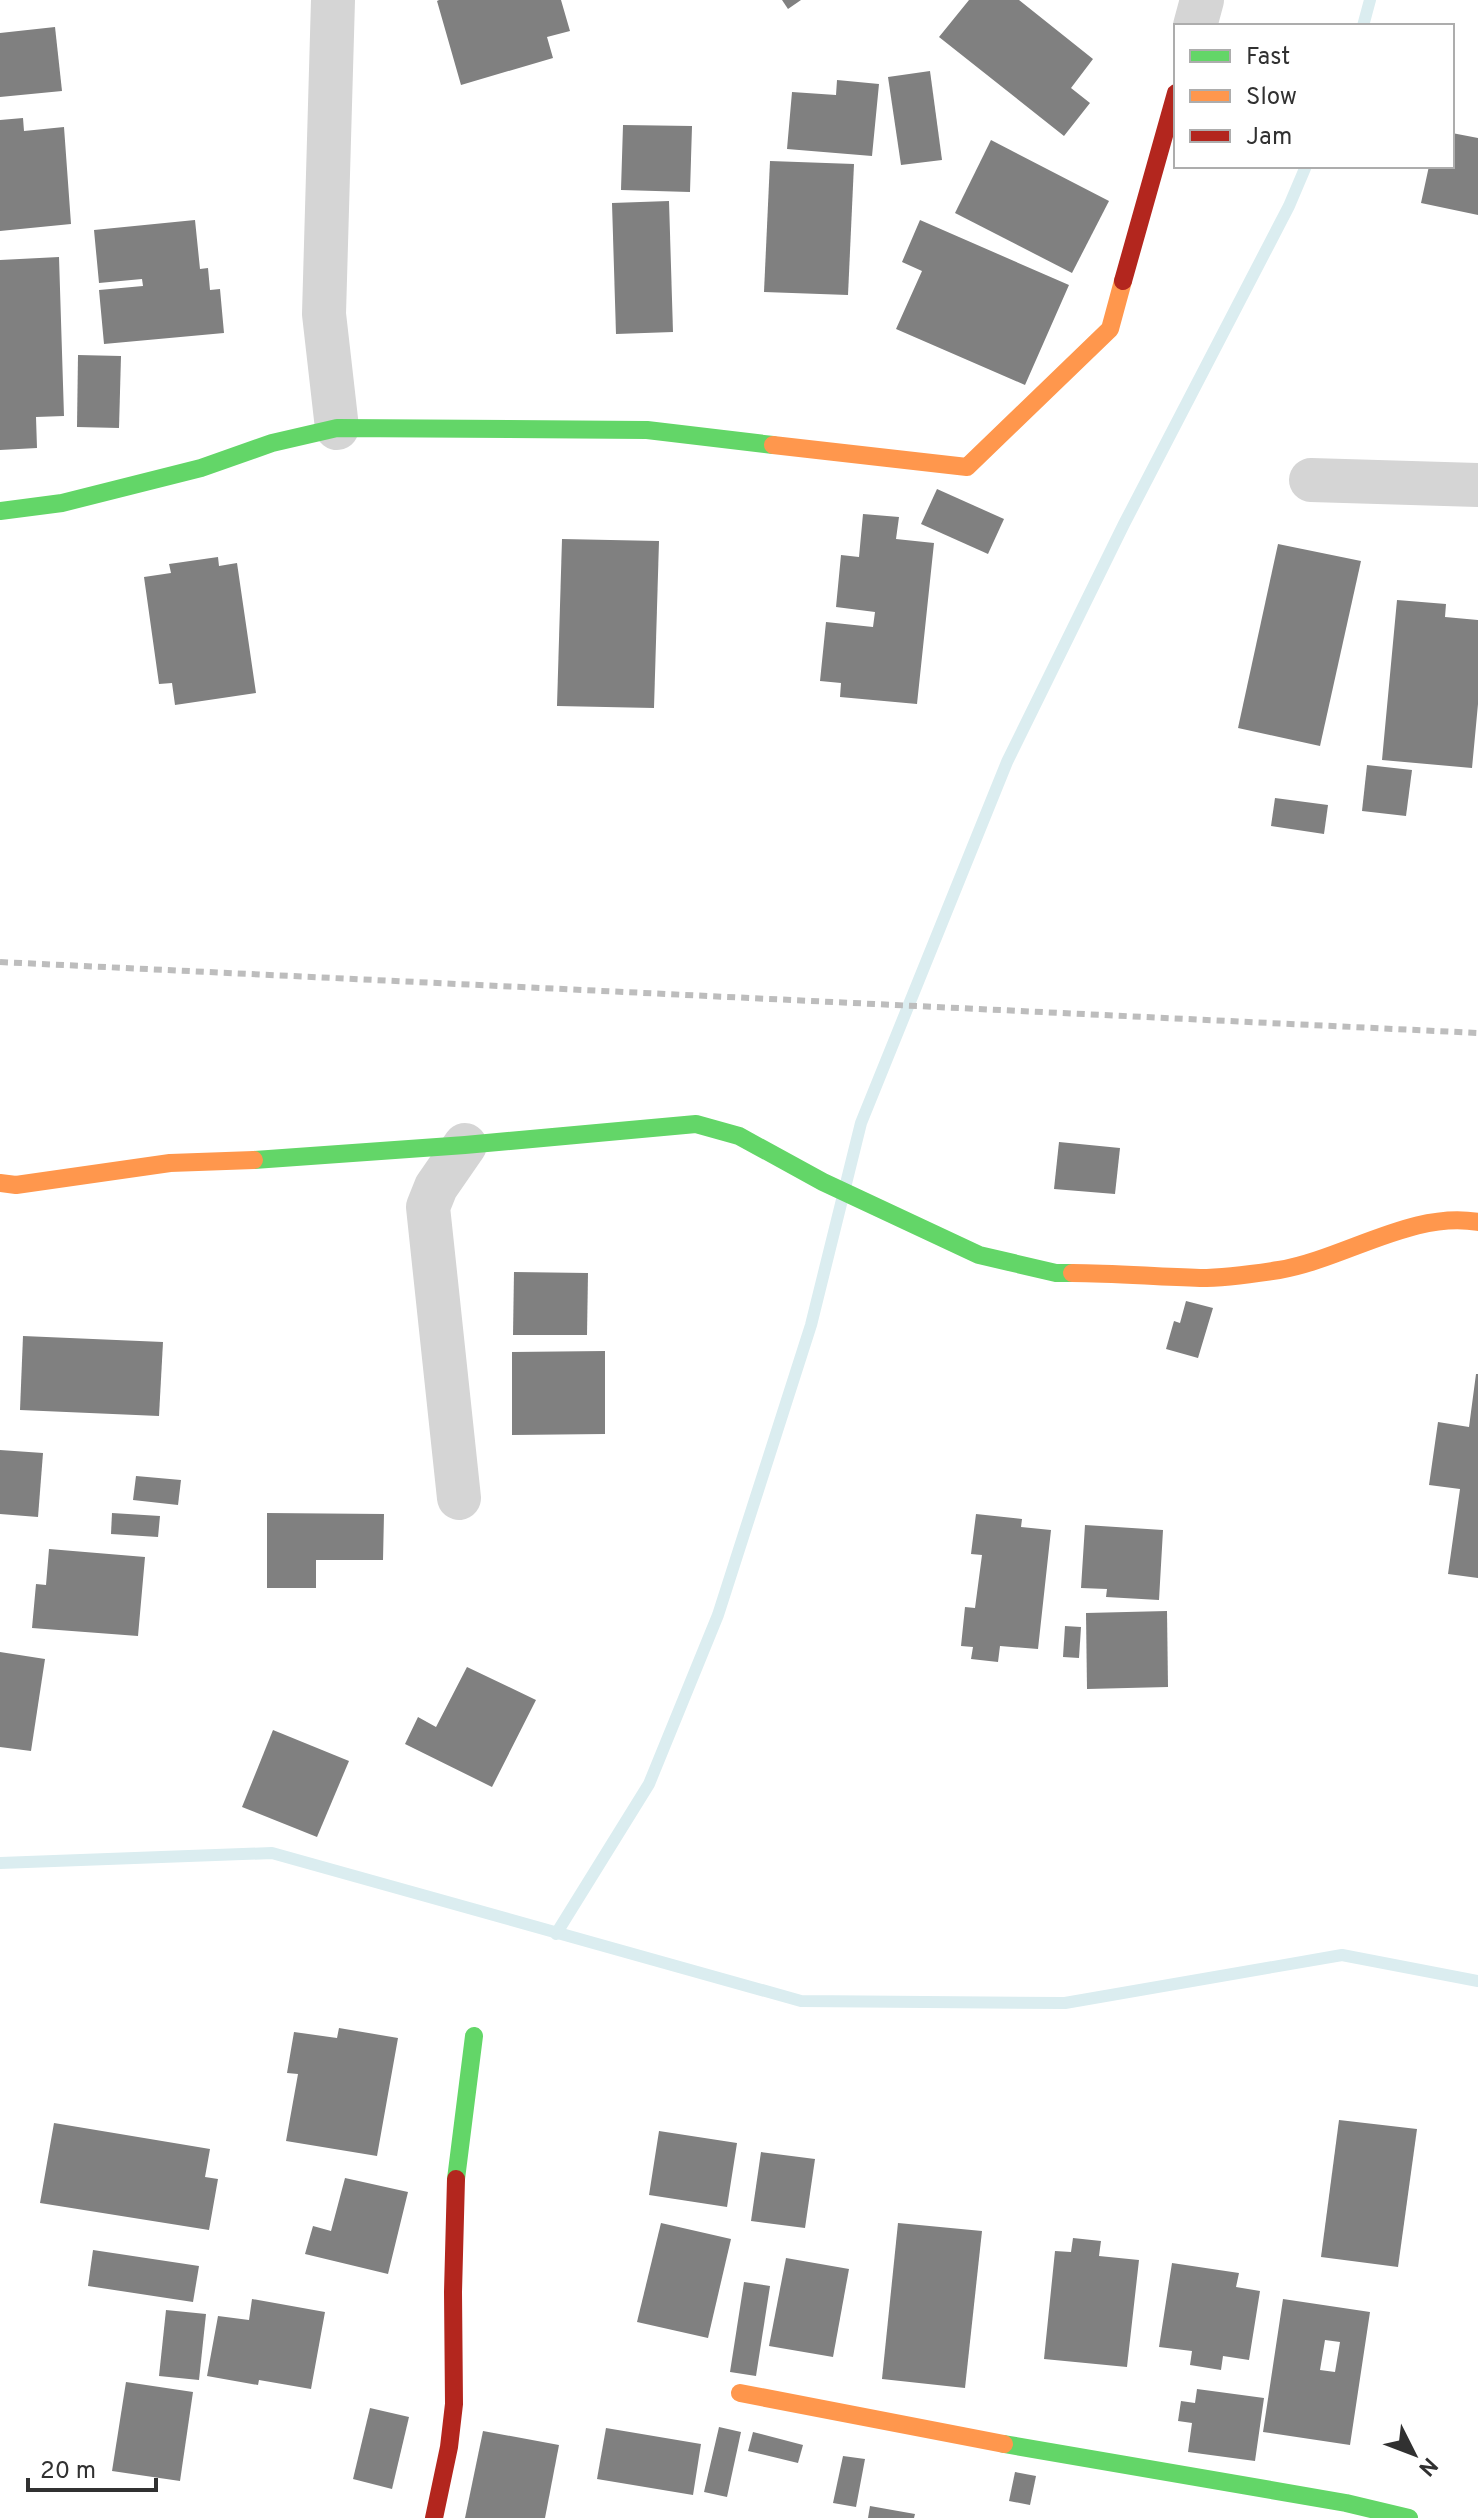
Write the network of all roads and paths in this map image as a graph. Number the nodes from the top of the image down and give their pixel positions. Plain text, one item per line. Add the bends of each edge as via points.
1 (333, 0) edge
2 (1202, 0) edge
3 (1196, 24) edge
4 (1174, 100) edge
5 (337, 428) junction
6 (1311, 480) dead end
7 (1478, 485) edge
8 (0, 511) edge
9 (465, 1145) junction
10 (0, 1183) edge
11 (1478, 1222) edge
12 (459, 1498) dead end
13 (474, 2036) dead end
14 (740, 2393) dead end
15 (434, 2518) edge
16 (1409, 2518) edge

1 - 5 street via 324,314
2 - 3 street
4 - 5 street via 1110,329 967,467 647,430
5 - 8 street via 62,503
6 - 7 street
9 - 10 street via 170,1163
9 - 11 street via 696,1124 739,1136 979,1255 1056,1273 1237,1276 1297,1265 1426,1222
9 - 12 street via 428,1207
13 - 15 street via 457,2162 454,2404
14 - 16 street

